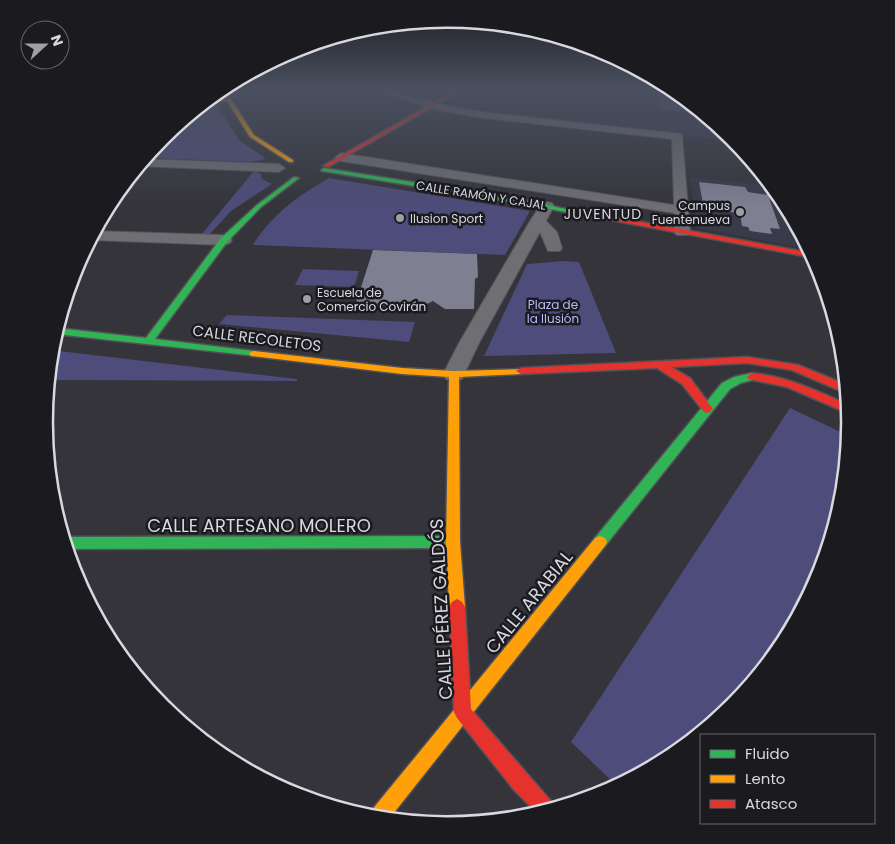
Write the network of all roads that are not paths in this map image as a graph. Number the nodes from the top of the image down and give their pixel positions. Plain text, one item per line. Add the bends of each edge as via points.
1 (248, 129) edge
2 (391, 129) edge
3 (613, 129) edge
4 (678, 136) joint
5 (341, 157) junction
6 (305, 159) dead end
7 (291, 161) junction
8 (149, 164) edge
9 (279, 168) junction
10 (319, 170) junction
11 (296, 178) junction
12 (602, 197) junction
13 (547, 206) junction
14 (681, 210) junction
15 (599, 216) junction
16 (537, 221) junction
17 (682, 232) junction
18 (100, 236) edge
19 (224, 240) junction
20 (525, 243) junction
21 (804, 255) edge
22 (64, 332) edge
23 (149, 341) junction
24 (658, 364) junction
25 (454, 374) junction
26 (840, 387) edge
27 (841, 406) edge
28 (708, 409) junction
29 (453, 542) junction
30 (72, 543) edge
31 (463, 712) junction
32 (542, 805) edge
33 (384, 811) edge

1 - 7 main road via 252,136
2 - 5 main road
3 - 4 street
4 - 14 street
5 - 10 main road
5 - 12 street, CALLE RAMÓN Y CAJAL
6 - 7 main road
7 - 9 main road
8 - 9 street
9 - 11 main road via 281,174
10 - 11 main road
10 - 13 main road, CALLE RAMÓN Y CAJAL
11 - 19 main road via 259,206
12 - 14 street, CALLE RAMÓN Y CAJAL
12 - 15 street
13 - 15 main road, CALLE RAMÓN Y CAJAL
13 - 16 street
14 - 17 street
15 - 17 main road, CALLE RAMÓN Y CAJAL
16 - 20 street
16 - 20 street via 549,232 554,248
17 - 21 main road, CALLE RAMÓN Y CAJAL
18 - 19 street
19 - 23 main road
20 - 25 street
22 - 23 main road, CALLE RECOLETOS
23 - 25 main road, CALLE RECOLETOS via 402,371
24 - 25 main road
24 - 26 main road via 748,360 794,367
24 - 28 main road via 686,381
25 - 29 main road, CALLE PÉREZ GALDÓS
27 - 28 main road, CALLE ARABIAL via 784,382 764,378 740,379 726,386
28 - 31 main road, CALLE ARABIAL
29 - 30 main road, CALLE ARTESANO MOLERO
29 - 31 main road, CALLE PÉREZ GALDÓS
31 - 32 main road, CALLE PÉREZ GALDÓS
31 - 33 main road, CALLE ARABIAL

